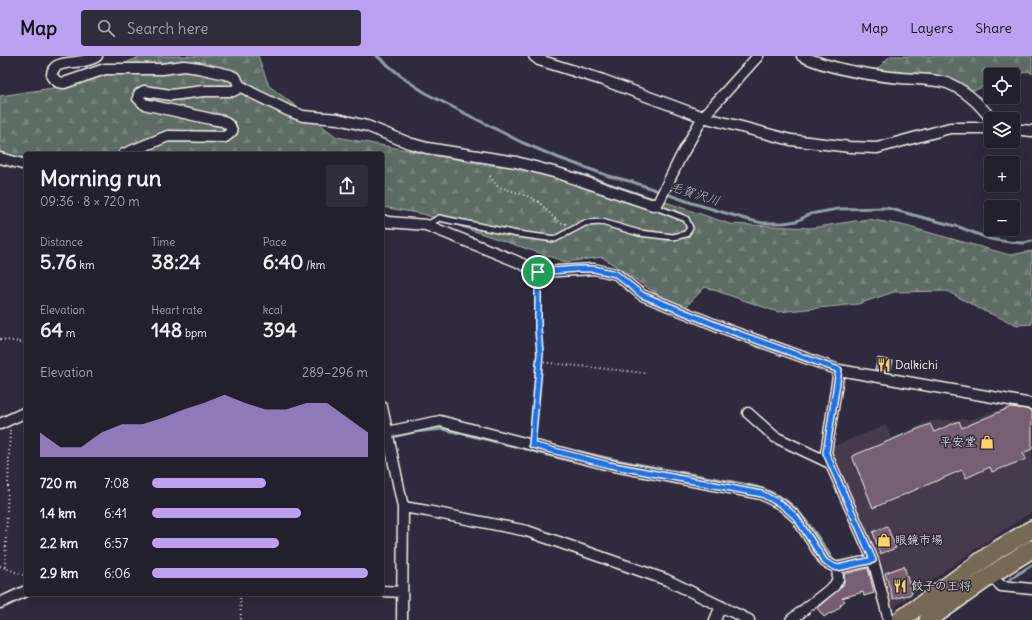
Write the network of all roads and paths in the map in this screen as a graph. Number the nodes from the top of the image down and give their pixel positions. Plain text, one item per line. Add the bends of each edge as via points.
1 (97, 56) edge
2 (534, 56) edge
3 (758, 56) edge
4 (802, 56) edge
5 (239, 85) junction
6 (986, 112) edge
7 (703, 117) junction
8 (984, 128) edge
9 (1020, 130) edge
10 (1032, 131) edge
11 (129, 152) edge
12 (0, 158) edge
13 (24, 164) edge
14 (490, 176) dead end
15 (636, 199) junction
16 (384, 221) edge
17 (585, 223) junction
18 (426, 226) junction
19 (538, 272) junction
20 (0, 339) edge
21 (24, 343) edge
22 (540, 362) junction
23 (839, 370) junction
24 (645, 373) dead end
25 (1032, 404) edge
26 (24, 413) edge
27 (748, 413) dead end
28 (10, 420) junction
29 (0, 424) edge
30 (385, 432) edge
31 (532, 445) junction
32 (830, 463) junction
33 (403, 507) junction
34 (1032, 529) edge
35 (1032, 549) edge
36 (873, 560) junction
37 (0, 566) edge
38 (5, 567) junction
39 (837, 568) junction
40 (24, 575) edge
41 (991, 575) junction
42 (1032, 589) edge
43 (384, 591) edge
44 (402, 592) junction
45 (24, 593) edge
46 (240, 596) edge
47 (0, 603) edge
48 (721, 606) junction
49 (242, 620) edge
50 (402, 620) edge
51 (715, 620) edge
52 (749, 620) edge
53 (791, 620) edge
54 (889, 620) edge
55 (900, 620) edge
56 (928, 620) edge

1 - 5 street via 84,61 66,58 56,61 51,68 52,77 64,83 105,69 162,70 184,66 230,75 236,78
2 - 7 street
3 - 7 street
4 - 6 street via 871,75 945,82 965,91
5 - 11 street via 233,91 171,95 144,91 139,94 138,98 144,104 223,121 232,130 225,137 168,136
5 - 15 street via 303,116 338,119 367,126 427,148 516,162
7 - 8 street via 791,140 877,148 950,128
7 - 15 street via 660,199 653,205
9 - 10 street
12 - 13 street
14 - 17 path via 496,186 539,202 557,221 565,224 580,220
15 - 17 lane via 686,219 690,228 686,234 674,237 639,233 602,222
16 - 18 street
17 - 18 lane via 555,239 439,218
18 - 19 street
19 - 22 path
19 - 23 street via 594,269 616,274 642,295 728,330
20 - 21 path
22 - 24 path
22 - 31 path
23 - 25 street
23 - 32 street via 826,453
26 - 28 street
27 - 32 street via 775,437
28 - 29 street
28 - 38 path
30 - 31 street via 440,422
30 - 33 street
31 - 39 street via 609,465 762,494 782,505 796,517 825,562
32 - 36 street
33 - 44 street
33 - 48 street via 527,531 667,580
34 - 55 highway via 995,551
35 - 41 highway
36 - 39 street
36 - 54 street
37 - 38 path
38 - 40 path
39 - 53 street via 838,579 834,586
41 - 42 street via 1001,586
41 - 56 highway
43 - 44 street
44 - 50 street
45 - 47 street
46 - 49 path
48 - 51 street
48 - 52 street

